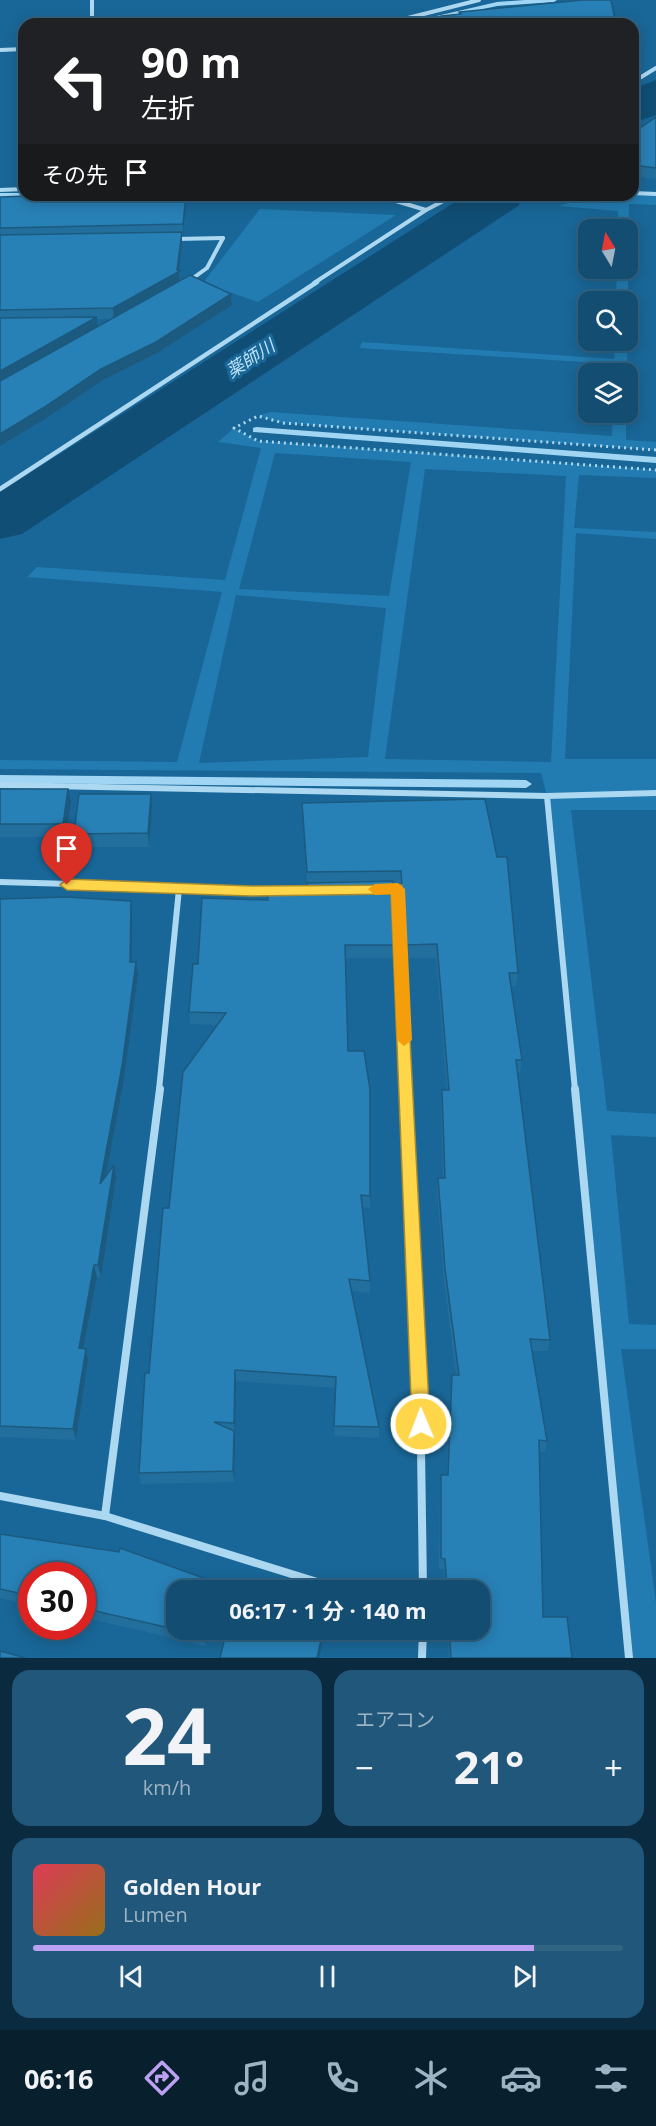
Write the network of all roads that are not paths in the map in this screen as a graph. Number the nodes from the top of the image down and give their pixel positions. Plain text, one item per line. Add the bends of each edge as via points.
1 (92, 0) edge
2 (479, 0) edge
3 (92, 18) edge
4 (408, 18) edge
5 (18, 49) edge
6 (0, 50) edge
7 (656, 68) edge
8 (639, 78) edge
9 (18, 189) edge
10 (0, 190) edge
11 (639, 193) edge
12 (656, 194) edge
13 (396, 201) edge
14 (443, 201) edge
15 (426, 210) junction
16 (165, 239) edge
17 (179, 287) edge
18 (0, 489) edge
19 (0, 785) edge
20 (656, 793) edge
21 (547, 796) junction
22 (0, 882) edge
23 (377, 889) edge
24 (179, 890) junction
25 (326, 891) edge
26 (0, 1496) edge
27 (105, 1516) junction
28 (311, 1580) edge
29 (423, 1580) edge
30 (423, 1640) edge
31 (422, 1658) edge
32 (629, 1658) edge

1 - 3 street
2 - 4 street
5 - 6 street
7 - 8 street
9 - 10 street
11 - 12 street
13 - 15 street
14 - 15 street
15 - 18 street
16 - 17 street via 223,238 207,268
19 - 21 street
20 - 21 street
21 - 32 street
22 - 24 street
23 - 29 street via 398,889 420,1376
24 - 25 street
24 - 27 street via 157,1115
26 - 27 street
27 - 28 street
30 - 31 street

